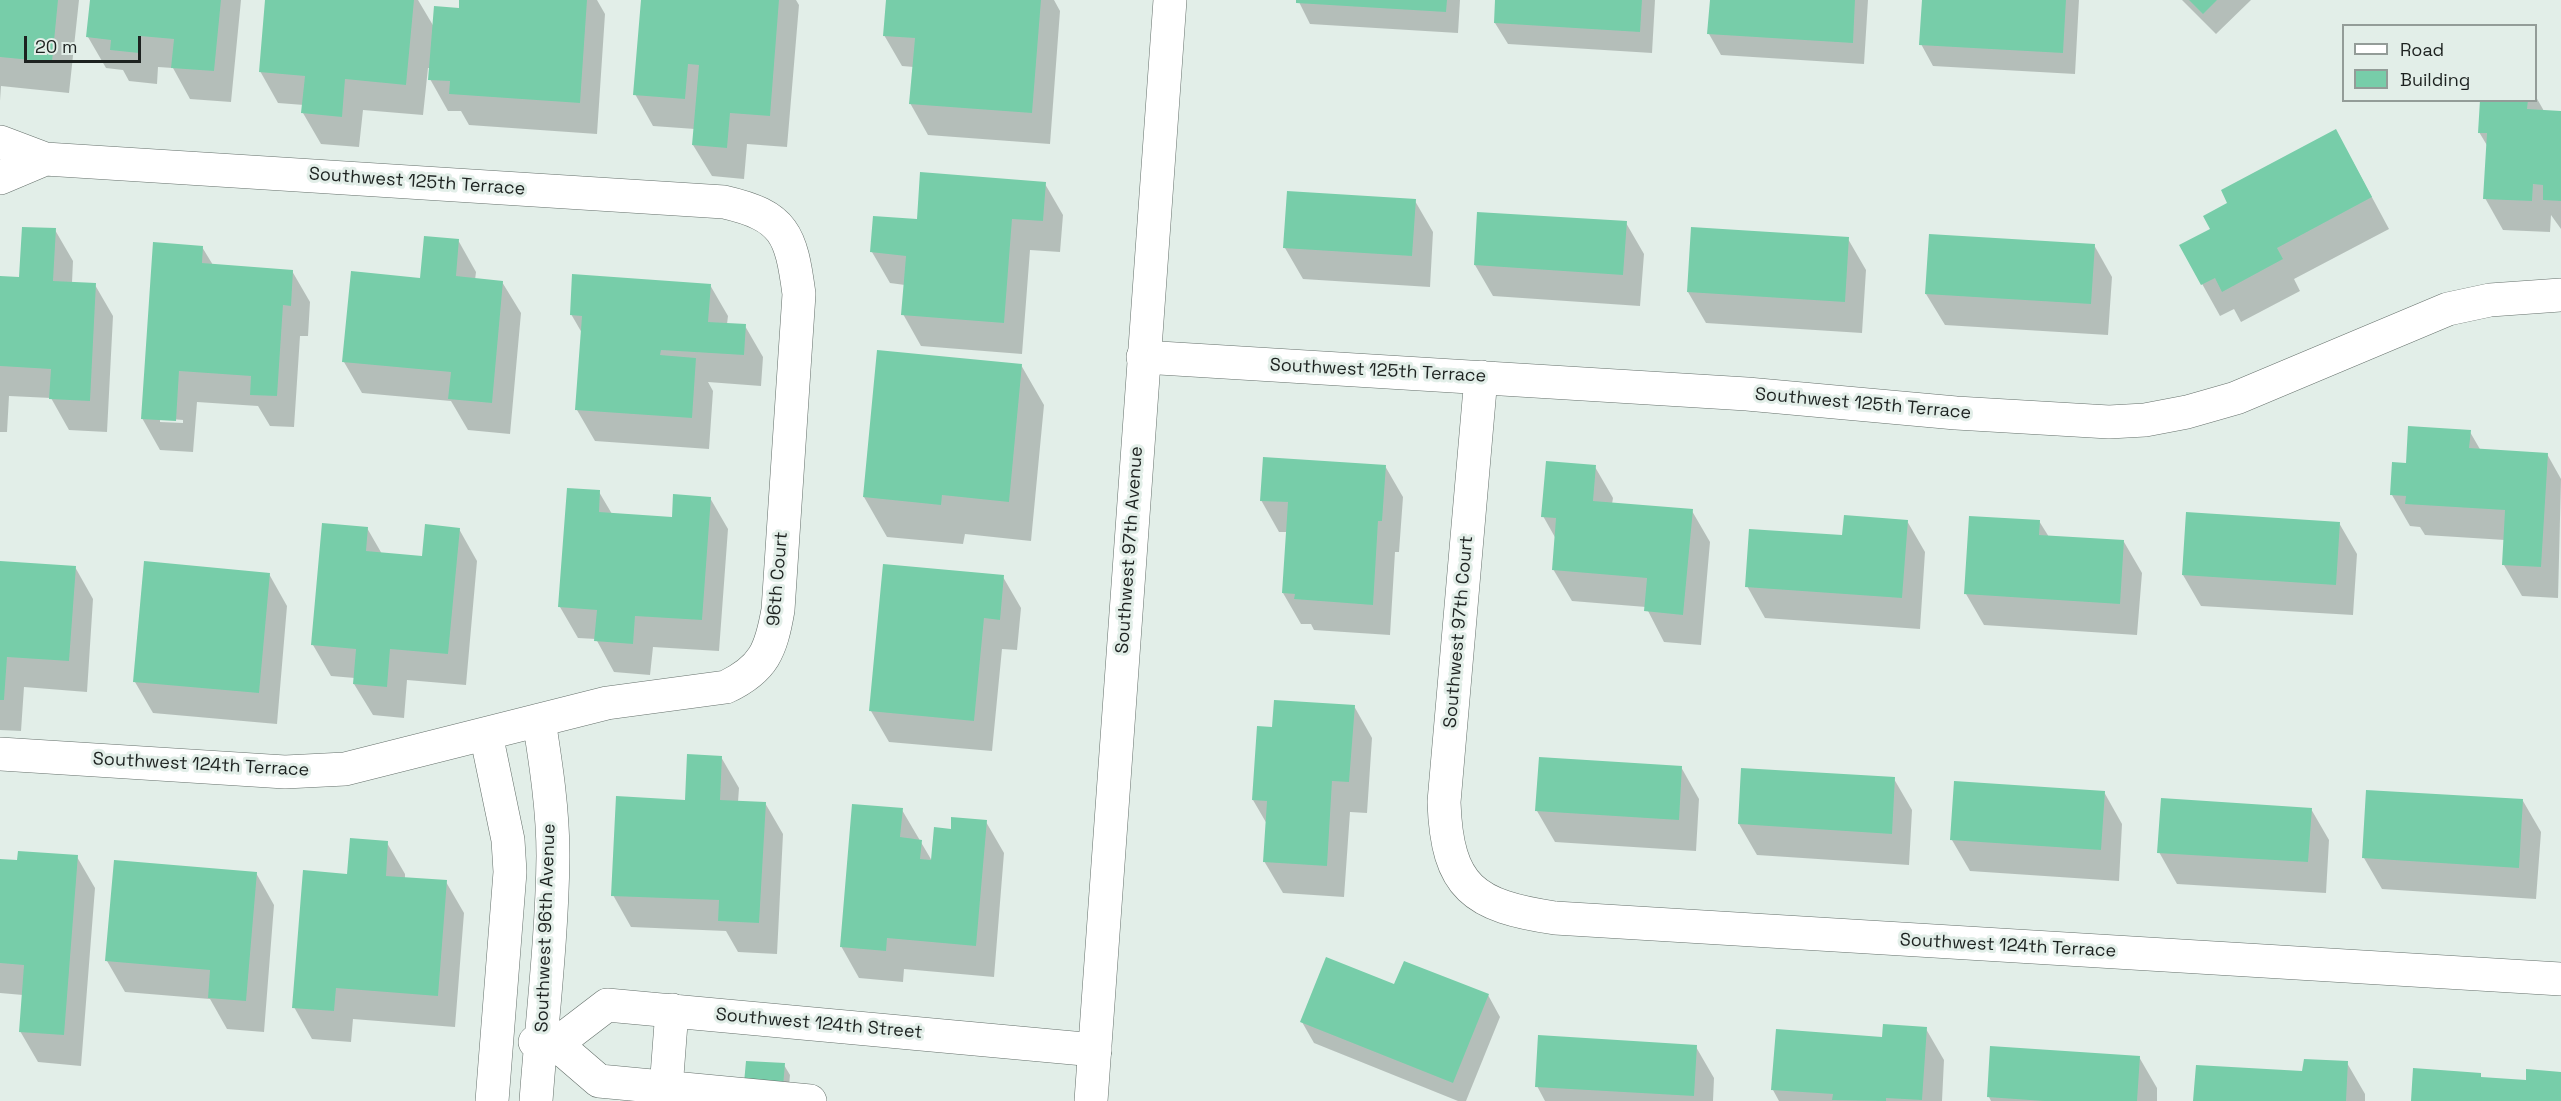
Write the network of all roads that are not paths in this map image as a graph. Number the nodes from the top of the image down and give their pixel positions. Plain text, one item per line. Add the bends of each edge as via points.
1 (1170, 0) edge
2 (0, 142) edge
3 (45, 159) junction
4 (0, 178) edge
5 (781, 228) joint
6 (2561, 295) edge
7 (1143, 357) junction
8 (1481, 377) junction
9 (539, 720) junction
10 (495, 731) junction
11 (0, 754) edge
12 (1465, 884) joint
13 (2561, 979) edge
14 (672, 1010) junction
15 (498, 1038) junction
16 (549, 1043) junction
17 (1095, 1050) junction
18 (666, 1089) junction
19 (492, 1101) edge
20 (536, 1101) edge
21 (810, 1101) edge
22 (1091, 1101) edge

1 - 7 street, Southwest 97th Avenue
2 - 3 street, Southwest 125th Terrace
3 - 4 street, Southwest 125th Terrace
3 - 5 street, Southwest 125th Terrace via 724,202 751,208
5 - 9 street, 96th Court via 796,269 798,316 777,610 766,655 750,674 726,687 607,703
6 - 8 street, Southwest 125th Terrace via 2490,300 2448,309 2236,398 2145,420 2049,420 1747,394
7 - 8 street, Southwest 125th Terrace
7 - 17 street, Southwest 97th Avenue
8 - 12 street, Southwest 97th Court via 1444,802 1448,846
9 - 10 street, 96th Court
9 - 16 street, Southwest 96th Avenue via 550,791 553,855
10 - 11 street, Southwest 124th Terrace via 367,764 322,771
10 - 15 street, Southwest 96th Avenue via 510,872
12 - 13 street, Southwest 124th Terrace via 1474,894 1505,909 1555,918
14 - 16 street, Southwest 124th Street via 607,1005
14 - 17 street, Southwest 124th Street
14 - 18 street
15 - 16 street
15 - 19 street, Southwest 96th Avenue
16 - 18 street via 599,1082
16 - 20 street, Southwest 96th Avenue
17 - 22 street, Southwest 97th Avenue
18 - 21 street

